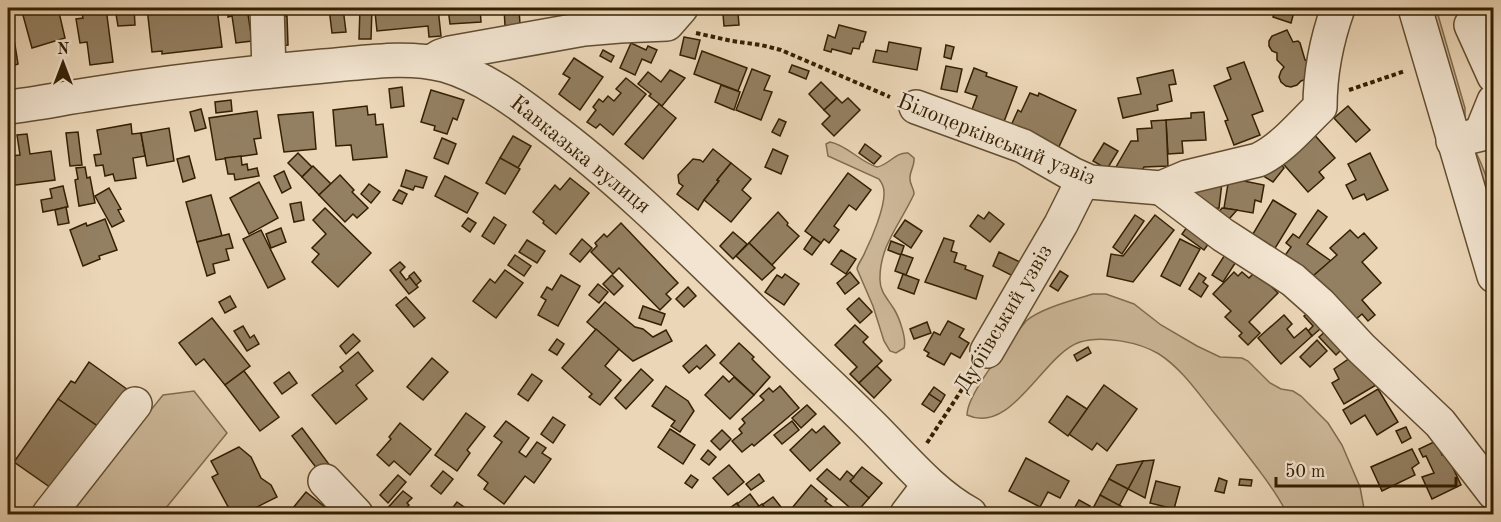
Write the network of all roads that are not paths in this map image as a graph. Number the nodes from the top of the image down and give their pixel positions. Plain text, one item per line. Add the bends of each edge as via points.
1 (267, 8) edge
2 (1338, 8) edge
3 (1415, 8) edge
4 (1494, 12) edge
5 (674, 16) edge
6 (518, 41) junction
7 (431, 62) junction
8 (268, 71) junction
9 (1494, 76) edge
10 (497, 89) junction
11 (1494, 101) edge
12 (8, 107) edge
13 (916, 107) road end
14 (1476, 135) edge
15 (1083, 180) junction
16 (1161, 188) junction
17 (1494, 276) edge
18 (987, 351) road end
19 (135, 404) dead end
20 (325, 481) dead end
21 (929, 485) junction
22 (1494, 493) edge
23 (49, 514) edge
24 (356, 514) edge
25 (907, 514) edge
26 (970, 514) edge

1 - 8 street
2 - 16 street, Білоцерківський узвіз via 1324,63 1320,107 1264,157 1187,177
3 - 14 street via 1431,62
4 - 9 street via 1471,25
5 - 6 street
6 - 7 street via 450,53
6 - 10 street
7 - 8 street, Кавказька вулиця
7 - 10 street, Кавказька вулиця via 454,68
8 - 12 street, Кавказька вулиця
10 - 21 street, Кавказька вулиця via 570,142 654,215
11 - 14 street
13 - 15 street, Білоцерківський узвіз via 1023,146
14 - 17 street
15 - 16 street, Білоцерківський узвіз
15 - 18 street, Дубіївський узвіз
16 - 22 street via 1223,235 1293,280 1320,304 1440,423
19 - 23 street
20 - 24 street
21 - 25 street
21 - 26 street, Кавказька вулиця

